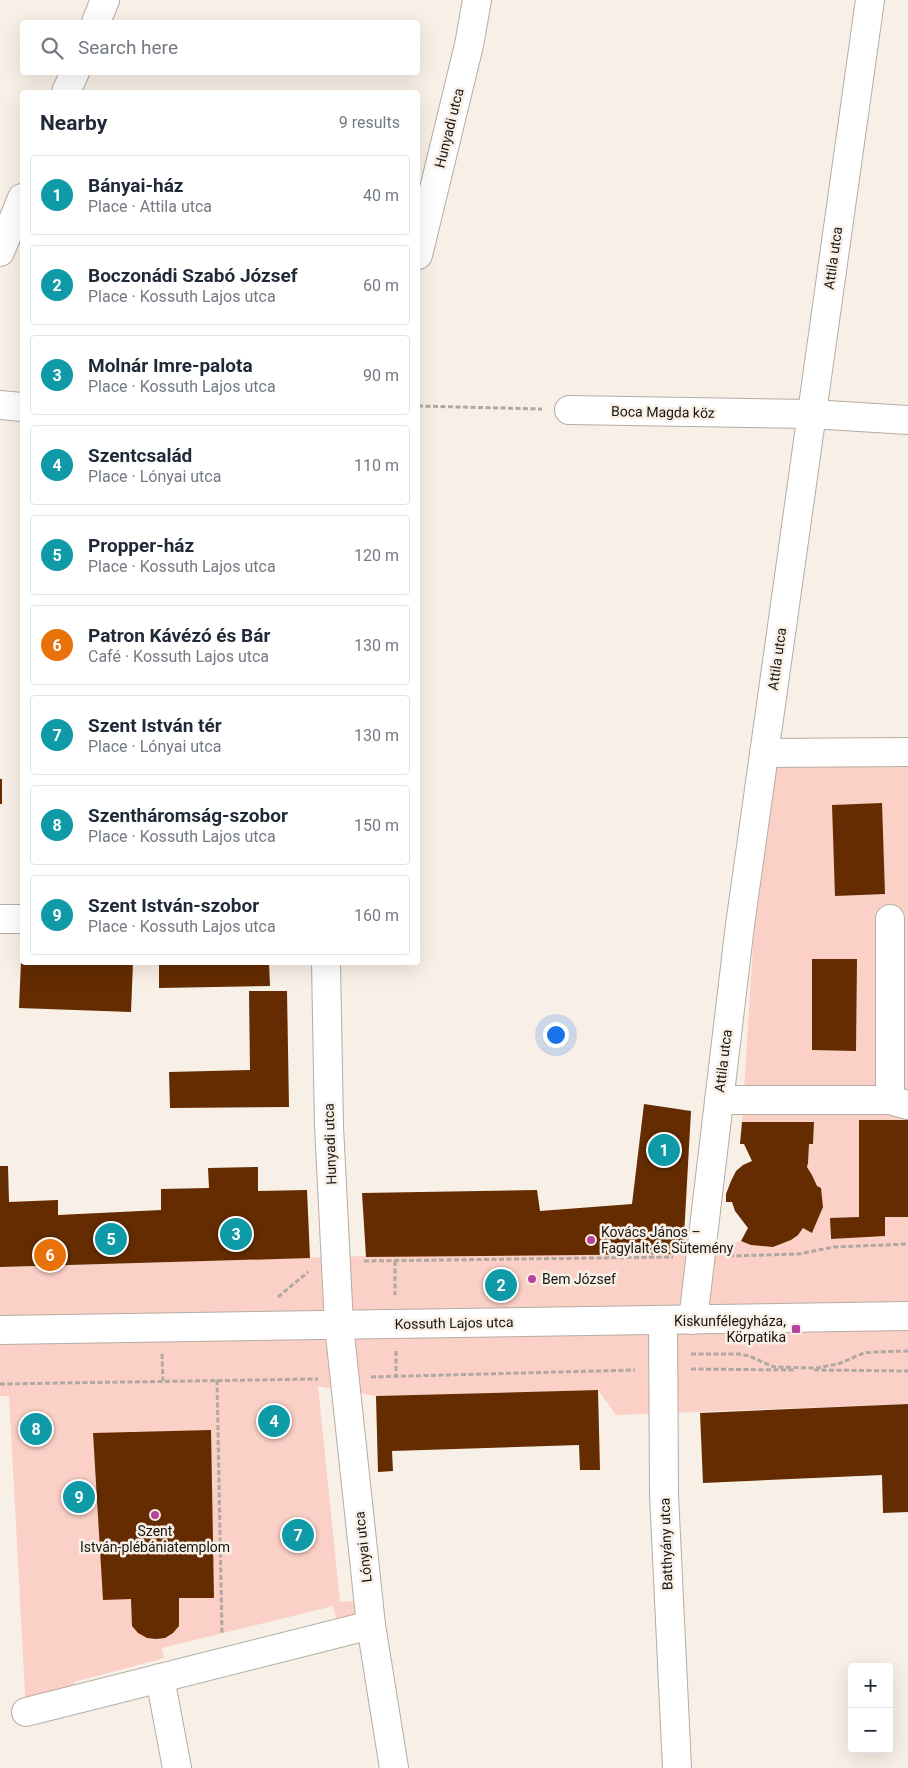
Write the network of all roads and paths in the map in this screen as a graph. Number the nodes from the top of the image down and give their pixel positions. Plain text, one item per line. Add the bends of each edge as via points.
1 (105, 0) edge
2 (477, 0) edge
3 (870, 0) edge
4 (97, 20) edge
5 (74, 75) edge
6 (67, 90) edge
7 (20, 203) edge
8 (420, 247) edge
9 (0, 252) edge
10 (0, 404) edge
11 (420, 406) edge
12 (20, 407) edge
13 (569, 410) joint
14 (811, 414) junction
15 (908, 420) edge
16 (908, 752) edge
17 (764, 754) junction
18 (890, 919) dead end
19 (326, 965) edge
20 (718, 1100) junction
21 (899, 1103) edge
22 (908, 1244) edge
23 (701, 1257) junction
24 (335, 1262) junction
25 (269, 1299) dead end
26 (908, 1316) edge
27 (663, 1320) junction
28 (693, 1320) junction
29 (339, 1325) junction
30 (0, 1330) edge
31 (908, 1351) edge
32 (664, 1362) junction
33 (908, 1371) edge
34 (217, 1380) dead end
35 (371, 1625) junction
36 (222, 1634) dead end
37 (160, 1678) junction
38 (26, 1712) dead end
39 (177, 1768) edge
40 (394, 1768) edge
41 (677, 1768) edge

1 - 4 street
2 - 8 street, Hunyadi utca
3 - 14 street, Attila utca
5 - 6 street
7 - 9 street
10 - 12 street
11 - 13 path
13 - 14 street, Boca Magda köz
14 - 15 street, Boca Magda köz
14 - 17 street, Attila utca
16 - 17 street
17 - 20 street, Attila utca
18 - 21 street
19 - 24 street, Hunyadi utca
20 - 21 street
20 - 23 street, Attila utca
22 - 23 path via 834,1247 800,1254
23 - 24 path
23 - 28 street, Attila utca
24 - 25 path via 315,1266 278,1297
24 - 29 street, Hunyadi utca
26 - 28 street, Kossuth Lajos utca
27 - 28 street, Kossuth Lajos utca
27 - 29 street, Kossuth Lajos utca
27 - 32 street, Batthyány utca
29 - 30 street, Kossuth Lajos utca
29 - 35 street, Lónyai utca
31 - 32 path via 874,1352 817,1368 774,1367 739,1354
32 - 33 path
32 - 41 street, Batthyány utca via 664,1494
34 - 36 path
35 - 37 street
35 - 40 street, Lónyai utca
37 - 38 street
37 - 39 street

